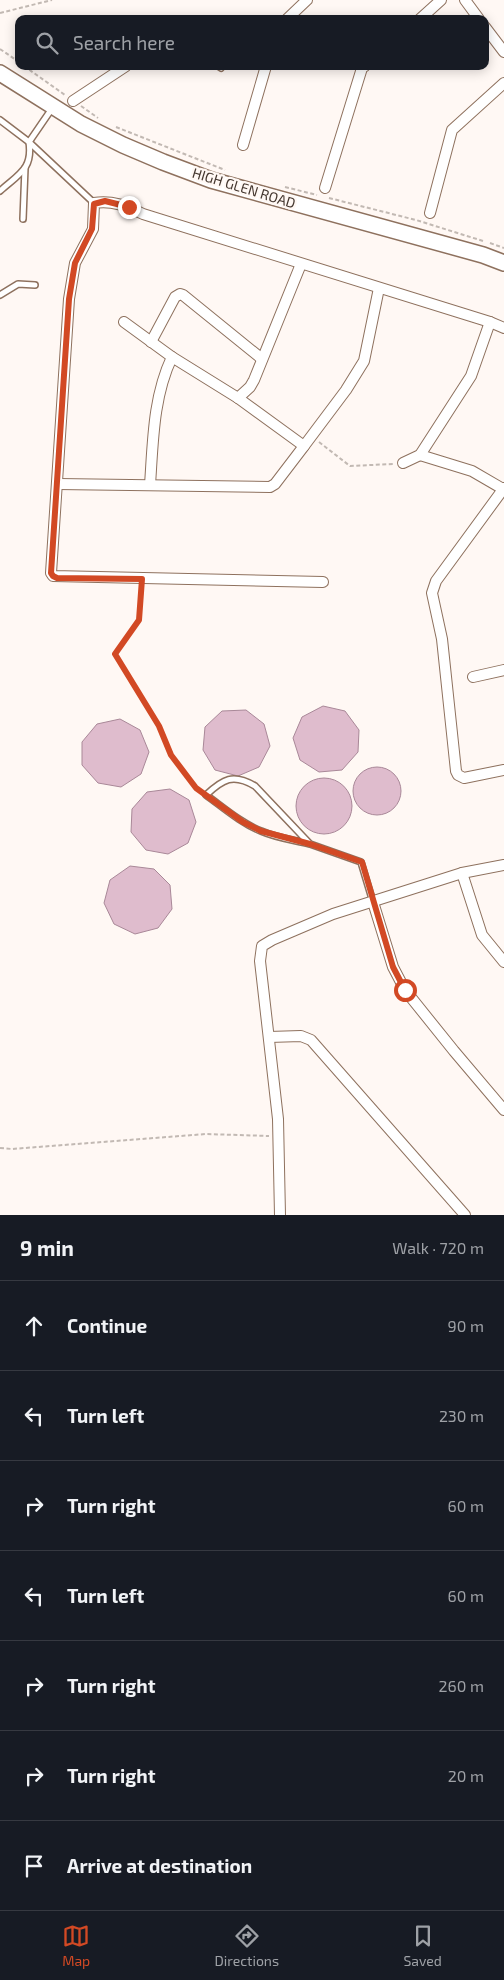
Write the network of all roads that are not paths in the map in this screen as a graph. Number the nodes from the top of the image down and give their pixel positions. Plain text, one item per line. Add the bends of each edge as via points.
1 (307, 0) edge
2 (442, 0) edge
3 (466, 0) edge
4 (291, 15) edge
5 (425, 15) edge
6 (476, 15) edge
7 (489, 32) edge
8 (504, 52) edge
9 (120, 70) edge
10 (265, 70) edge
11 (361, 70) edge
12 (0, 73) edge
13 (504, 83) edge
14 (73, 101) road end
15 (53, 107) junction
16 (0, 120) edge
17 (29, 142) junction
18 (243, 145) dead end
19 (25, 168) junction
20 (0, 190) edge
21 (324, 194) road end
22 (94, 204) junction
23 (430, 213) dead end
24 (23, 219) dead end
25 (504, 263) edge
26 (301, 264) junction
27 (35, 285) dead end
28 (379, 288) junction
29 (0, 295) edge
30 (124, 322) dead end
31 (490, 322) junction
32 (504, 328) edge
33 (151, 342) junction
34 (172, 357) junction
35 (262, 359) junction
36 (238, 398) junction
37 (304, 446) junction
38 (420, 455) junction
39 (403, 463) road end
40 (58, 484) junction
41 (150, 485) junction
42 (503, 489) edge
43 (322, 582) dead end
44 (504, 670) edge
45 (473, 677) dead end
46 (504, 770) edge
47 (310, 844) junction
48 (504, 865) edge
49 (462, 873) junction
50 (373, 902) junction
51 (504, 962) edge
52 (269, 1038) junction
53 (504, 1110) edge
54 (280, 1215) edge
55 (465, 1215) edge

1 - 4 street
2 - 5 street
3 - 6 street
7 - 8 street
9 - 14 street
10 - 18 street
11 - 21 street
12 - 15 main road, HIGH GLEN ROAD
13 - 23 street via 452,130
15 - 17 lane
15 - 25 main road, HIGH GLEN ROAD via 123,145 211,180
16 - 17 lane
17 - 19 lane via 31,155
17 - 22 lane
19 - 20 lane
19 - 24 lane
22 - 26 street via 105,201 129,207
22 - 40 street via 92,229 75,263 69,299
26 - 28 street
26 - 35 street
27 - 29 lane via 18,284
28 - 31 street
28 - 37 street via 364,361
30 - 33 street
31 - 32 street
31 - 38 street via 472,376
33 - 34 street
33 - 35 street via 180,294
34 - 36 street
34 - 41 street via 156,407
35 - 36 street via 250,387
36 - 37 street
37 - 41 street via 270,488
38 - 39 street
38 - 42 street via 472,471
40 - 41 street
40 - 43 street via 53,576
42 - 46 street via 436,582 432,593 442,639 456,771 464,778
44 - 45 street
47 - 47 lane via 259,790 244,780 220,782 206,795 261,831
47 - 50 lane via 362,862
48 - 49 street
49 - 50 street
49 - 51 street via 482,935
50 - 52 street via 333,914 262,946 260,961
50 - 53 street via 393,967 405,990
52 - 54 street via 278,1119
52 - 55 street via 301,1036 311,1040

